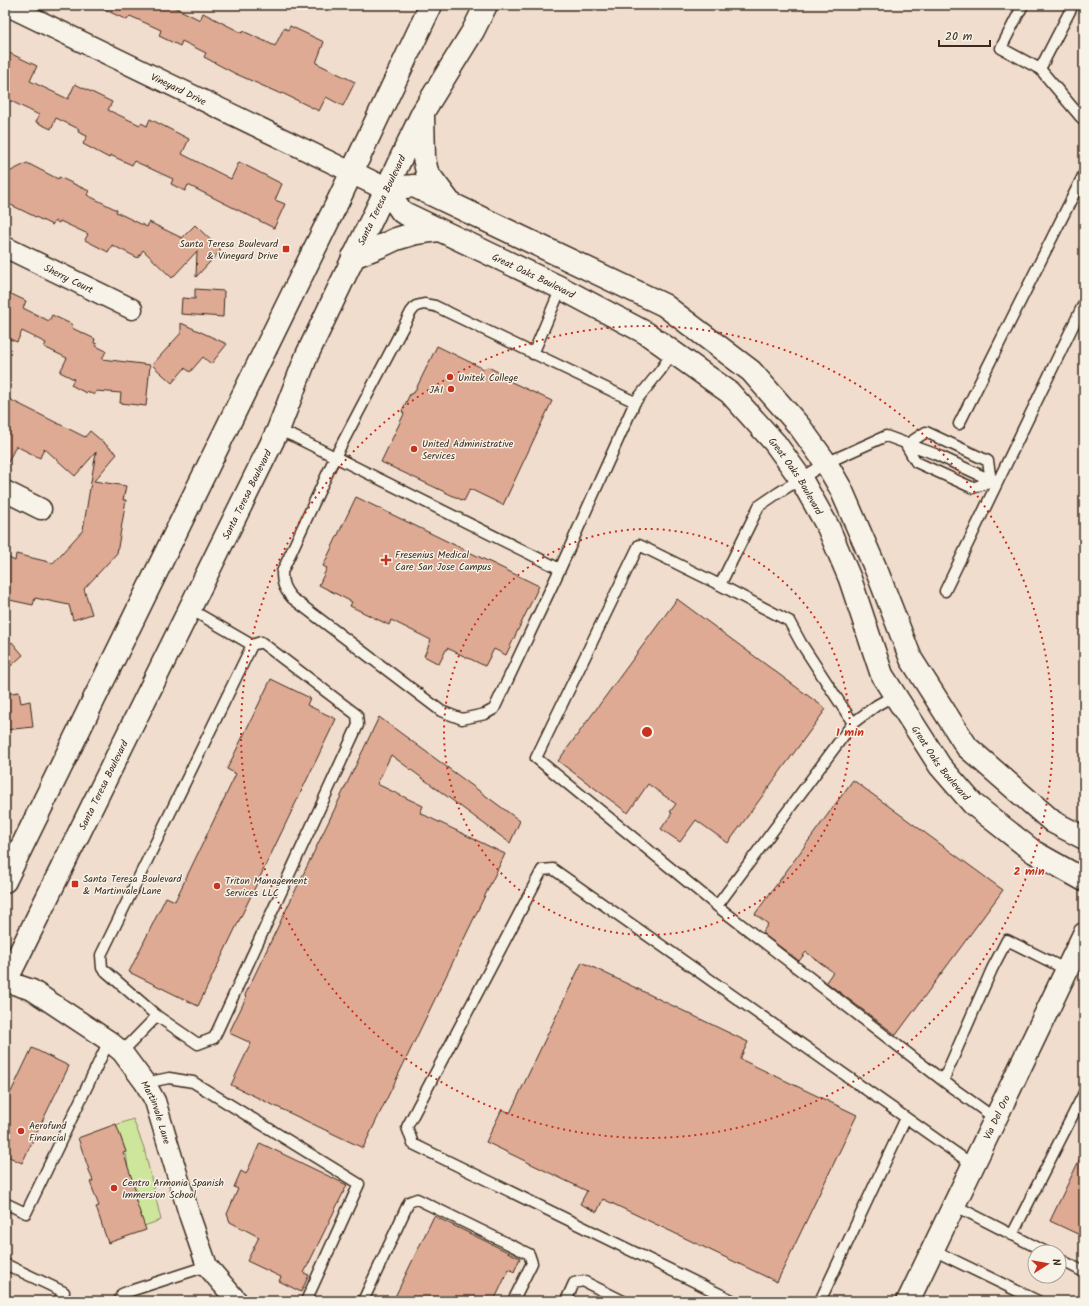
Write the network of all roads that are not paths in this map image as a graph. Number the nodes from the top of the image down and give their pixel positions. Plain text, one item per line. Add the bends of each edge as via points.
1 (6, 5) edge
2 (432, 5) edge
3 (486, 5) edge
4 (1023, 5) edge
5 (1073, 5) edge
6 (1040, 69) junction
7 (423, 112) junction
8 (1084, 121) edge
9 (351, 172) junction
10 (1084, 174) edge
11 (386, 188) junction
12 (452, 204) junction
13 (438, 230) junction
14 (5, 247) edge
15 (353, 257) junction
16 (561, 288) junction
17 (1084, 303) edge
18 (132, 309) dead end
19 (673, 352) junction
20 (533, 354) junction
21 (635, 402) junction
22 (960, 424) dead end
23 (278, 430) junction
24 (906, 444) junction
25 (336, 457) junction
26 (826, 463) junction
27 (801, 479) junction
28 (994, 482) junction
29 (5, 491) edge
30 (41, 509) dead end
31 (560, 569) junction
32 (720, 585) junction
33 (945, 591) dead end
34 (190, 609) junction
35 (252, 645) junction
36 (895, 695) junction
37 (853, 723) junction
38 (1084, 838) edge
39 (1084, 880) edge
40 (5, 882) edge
41 (717, 906) junction
42 (1084, 934) edge
43 (1067, 970) junction
44 (5, 982) edge
45 (157, 1016) junction
46 (116, 1047) junction
47 (944, 1080) junction
48 (145, 1083) junction
49 (1084, 1092) edge
50 (906, 1118) junction
51 (996, 1119) junction
52 (974, 1166) junction
53 (5, 1203) edge
54 (954, 1205) junction
55 (1012, 1234) junction
56 (1031, 1244) edge
57 (933, 1250) junction
58 (1067, 1263) edge
59 (5, 1264) edge
60 (207, 1266) junction
61 (1084, 1272) edge
62 (59, 1301) edge
63 (118, 1301) edge
64 (237, 1301) edge
65 (306, 1301) edge
66 (363, 1301) edge
67 (513, 1301) edge
68 (566, 1301) edge
69 (623, 1301) edge
70 (734, 1301) edge
71 (820, 1301) edge
72 (908, 1301) edge
73 (1038, 1301) edge

1 - 9 street, Vineyard Drive
2 - 9 main road
3 - 7 main road, Santa Teresa Boulevard
4 - 6 lane via 1001,48
5 - 6 lane
6 - 8 lane
7 - 11 main road, Santa Teresa Boulevard
7 - 12 main road via 424,158 427,172
9 - 11 main road
9 - 40 main road
10 - 22 lane
11 - 12 main road via 414,186
11 - 13 main road, Great Oaks Boulevard via 402,212
11 - 15 main road, Santa Teresa Boulevard
12 - 26 main road via 664,305 751,371 800,426
13 - 15 main road via 416,232
13 - 16 main road, Great Oaks Boulevard
14 - 18 street, Sherry Court
15 - 23 main road, Santa Teresa Boulevard via 307,355
16 - 19 main road, Great Oaks Boulevard via 646,333
16 - 20 lane
17 - 28 lane
19 - 21 lane
19 - 27 main road, Great Oaks Boulevard via 729,392 775,443
20 - 21 lane
20 - 25 lane via 435,306 416,306
21 - 31 lane
23 - 25 lane
23 - 34 main road, Santa Teresa Boulevard
24 - 26 lane via 886,436
24 - 28 lane via 936,454
24 - 28 lane via 916,462 973,488
24 - 28 lane via 926,432 988,461
25 - 31 lane
25 - 31 lane via 282,572 282,582 292,598 441,712 462,719 485,714 494,709
26 - 27 lane
26 - 38 main road via 841,489 878,574 911,659 968,747 1052,822
27 - 32 lane via 759,506
27 - 36 main road, Great Oaks Boulevard via 828,527 850,579 882,675
28 - 33 lane
29 - 30 street
32 - 37 lane via 789,621
32 - 41 lane via 639,545 536,758
34 - 35 lane
34 - 44 main road, Santa Teresa Boulevard
35 - 45 lane via 101,955 102,968
35 - 45 lane via 261,642 357,715 358,725 214,1038 198,1044
36 - 37 lane
36 - 39 main road, Great Oaks Boulevard via 940,766 973,804 1034,852
37 - 41 lane
41 - 47 lane
42 - 43 main road, Via Del Oro
43 - 47 lane via 1007,940
43 - 51 main road, Via Del Oro
44 - 46 street, Martinvale Lane via 32,990
45 - 46 lane
46 - 48 street, Martinvale Lane
46 - 53 lane via 26,1213
47 - 51 lane
48 - 60 street, Martinvale Lane via 155,1101
48 - 65 lane via 169,1078 193,1082 359,1184
49 - 55 lane
50 - 52 lane
50 - 70 lane via 553,869 542,870 407,1128 413,1144
50 - 71 lane
51 - 52 main road, Via Del Oro
52 - 54 main road, Via Del Oro
54 - 55 lane
54 - 57 main road, Via Del Oro
55 - 56 lane
57 - 72 main road, Via Del Oro
57 - 73 lane
58 - 61 lane
59 - 62 lane via 64,1292
60 - 63 lane via 126,1292
60 - 64 street, Martinvale Lane
66 - 67 lane via 409,1202 417,1199 529,1254 532,1263
68 - 69 lane via 574,1283 583,1281

